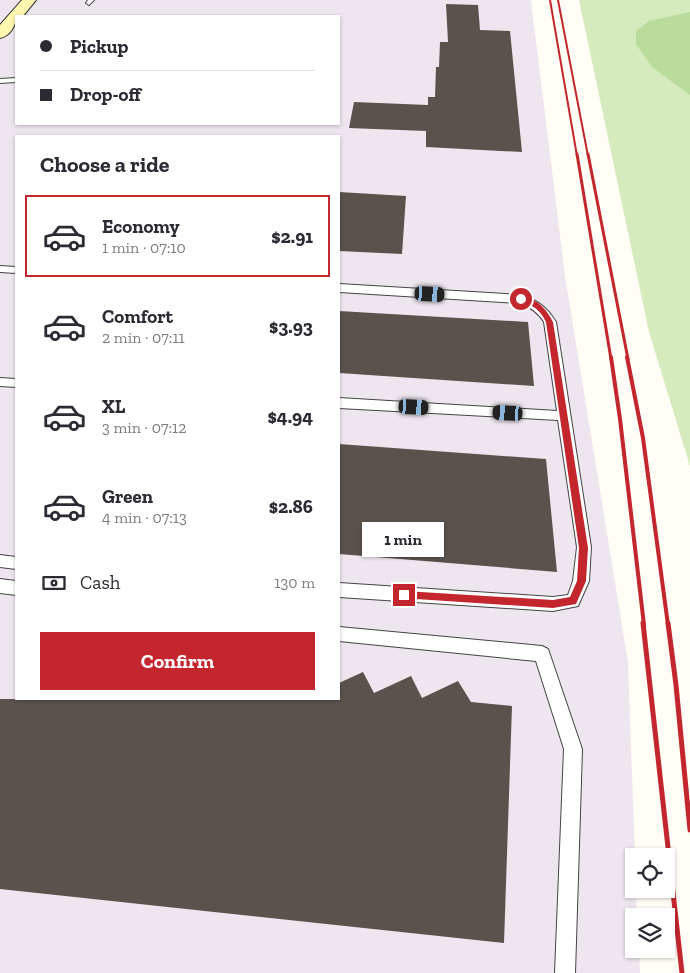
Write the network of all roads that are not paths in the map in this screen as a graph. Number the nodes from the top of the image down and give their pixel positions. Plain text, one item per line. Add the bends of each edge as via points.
1 (29, 0) edge
2 (18, 15) edge
3 (0, 80) edge
4 (15, 80) edge
5 (0, 269) edge
6 (15, 270) edge
7 (340, 288) edge
8 (0, 382) edge
9 (15, 383) edge
10 (340, 403) edge
11 (564, 416) junction
12 (0, 562) edge
13 (15, 563) edge
14 (0, 586) edge
15 (15, 588) edge
16 (340, 590) edge
17 (340, 634) edge
18 (565, 973) edge

1 - 2 street
3 - 4 lane
5 - 6 lane
7 - 11 lane via 521,299 536,304 550,322
8 - 9 lane
10 - 11 lane
11 - 16 lane via 584,548 581,581 573,601 553,604
12 - 13 lane
14 - 15 lane
17 - 18 lane via 542,654 573,749

